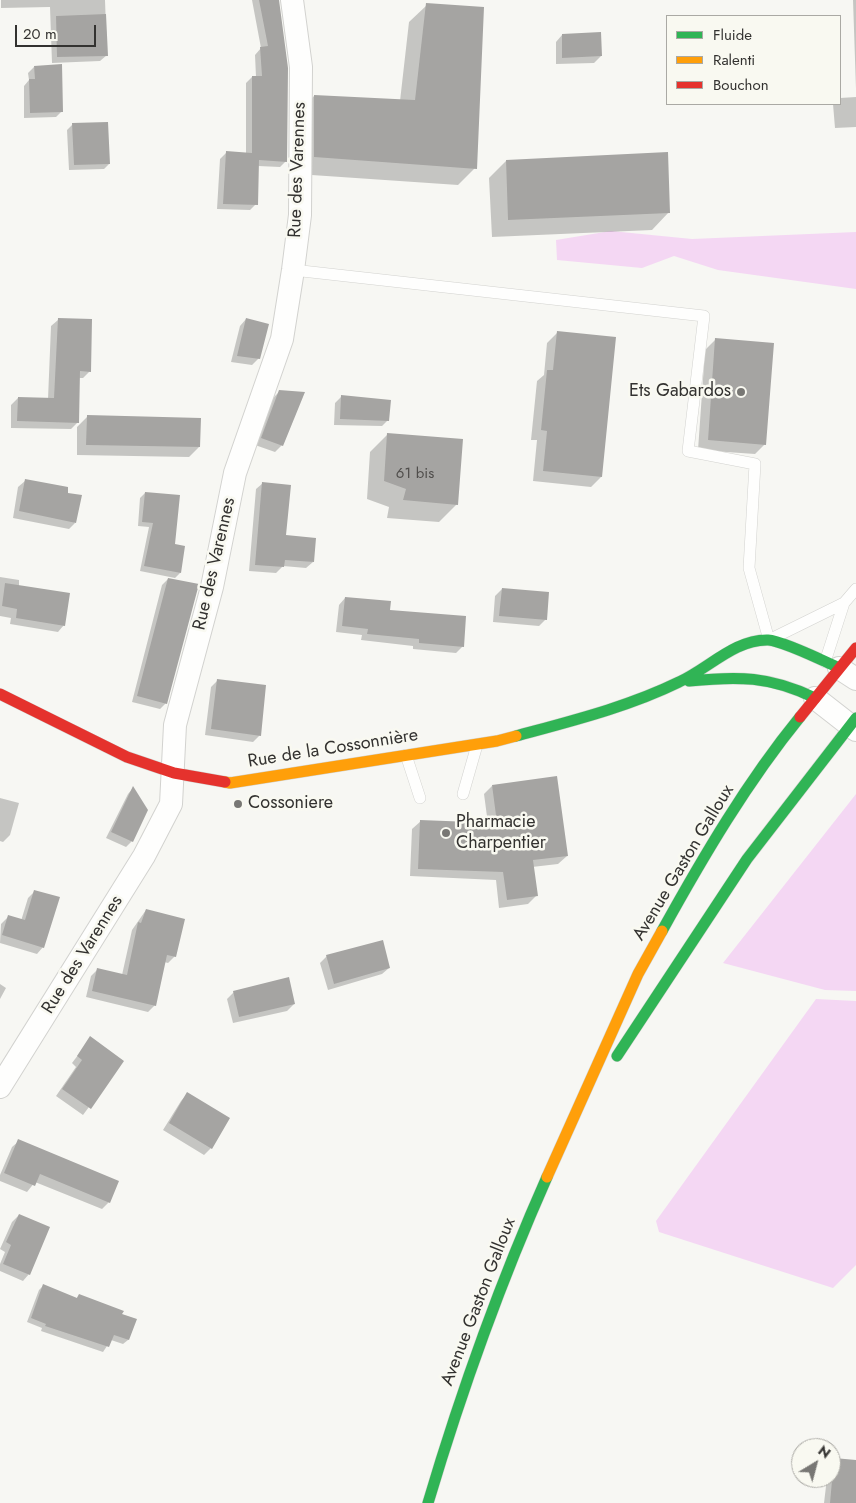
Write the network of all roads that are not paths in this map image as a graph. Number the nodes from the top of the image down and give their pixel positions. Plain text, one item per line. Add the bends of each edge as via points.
1 (292, 0) edge
2 (293, 270) junction
3 (856, 588) edge
4 (844, 603) junction
5 (769, 640) junction
6 (856, 648) edge
7 (840, 670) edge
8 (680, 682) junction
9 (0, 694) edge
10 (815, 698) junction
11 (854, 724) edge
12 (477, 744) junction
13 (406, 755) junction
14 (174, 773) junction
15 (463, 794) dead end
16 (420, 798) dead end
17 (0, 1087) edge
18 (576, 1117) junction
19 (428, 1503) edge

1 - 2 street, Rue des Varennes via 301,67 300,215
2 - 5 lane via 704,316 688,451 754,464 750,568
2 - 14 street, Rue des Varennes via 282,339 235,473 212,587 175,726
3 - 4 lane
4 - 5 lane
4 - 7 lane
5 - 7 main road
5 - 8 main road, Rue de la Cossonnière via 750,643 727,653
6 - 7 main road, Avenue Gaston Galloux
7 - 10 main road, Avenue Gaston Galloux
8 - 10 main road, Rue de la Cossonnière via 739,675 792,686
8 - 12 main road, Rue de la Cossonnière via 592,716
9 - 14 main road, Rue de la Cossonnière via 127,757
10 - 11 street
10 - 18 main road, Avenue Gaston Galloux via 784,737 696,869 638,974
11 - 18 main road, Avenue Gaston Galloux via 747,859
12 - 13 main road, Rue de la Cossonnière
12 - 15 lane
13 - 14 main road, Rue de la Cossonnière via 230,783
13 - 16 lane
14 - 17 street, Rue des Varennes via 171,804 144,856
18 - 19 main road, Avenue Gaston Galloux via 535,1204 488,1322

